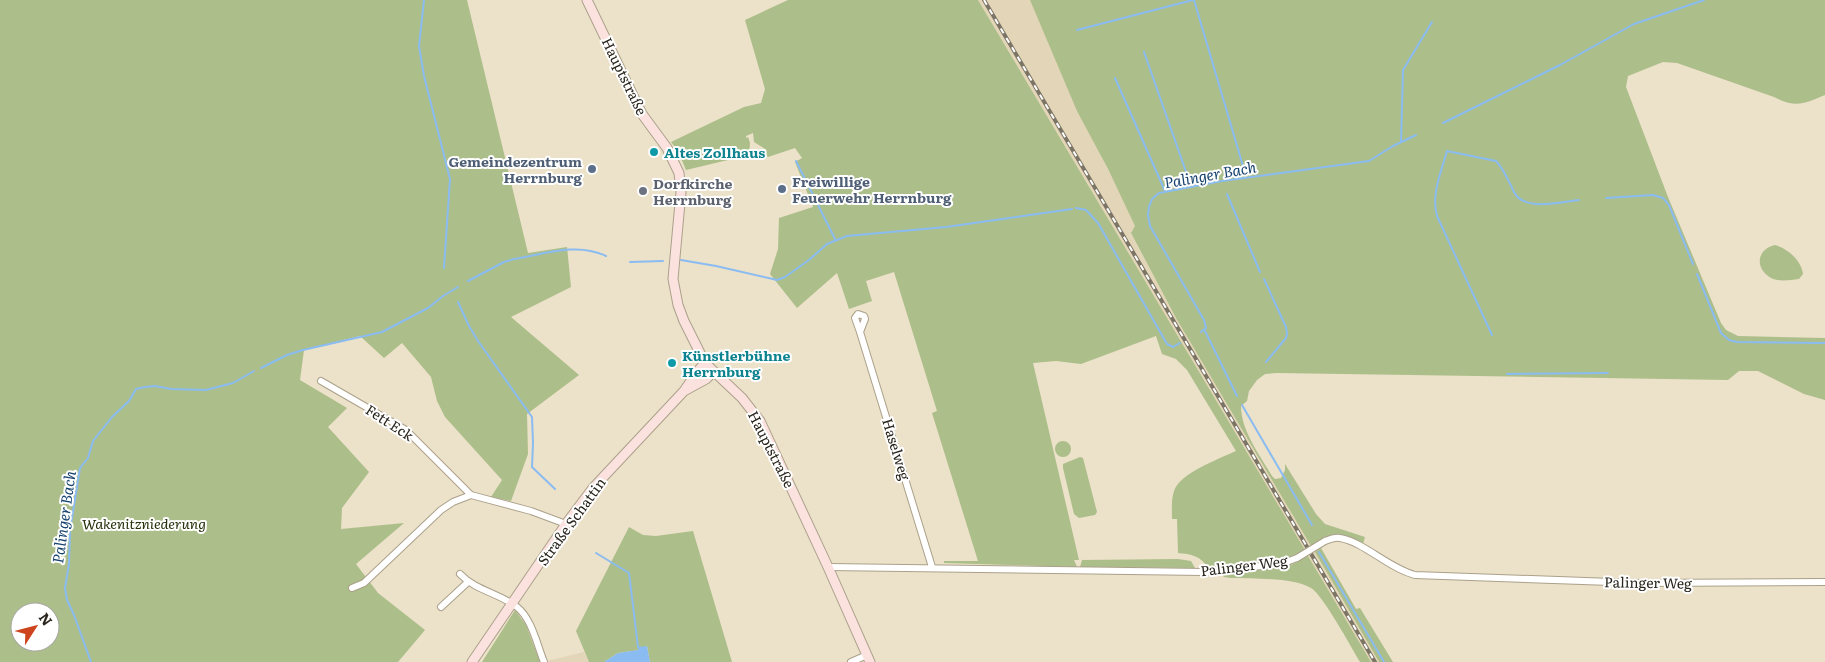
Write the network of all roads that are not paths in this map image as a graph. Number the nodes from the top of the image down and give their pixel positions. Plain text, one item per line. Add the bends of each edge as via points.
1 (587, 0) edge
2 (860, 332) dead end
3 (705, 363) junction
4 (713, 372) junction
5 (322, 381) dead end
6 (684, 391) junction
7 (471, 496) junction
8 (566, 524) junction
9 (828, 566) junction
10 (932, 567) junction
11 (460, 574) dead end
12 (468, 582) junction
13 (1825, 582) edge
14 (352, 588) dead end
15 (513, 604) junction
16 (441, 607) dead end
17 (868, 659) edge
18 (472, 662) edge
19 (544, 662) edge
20 (851, 662) edge

1 - 3 main road, Hauptstraße via 642,114 667,148 679,172 681,192 673,268 675,291 681,313
2 - 10 street, Haselweg
3 - 4 main road, Hauptstraße
3 - 6 main road, Straße Schattin
4 - 6 main road, Straße Schattin
4 - 9 main road, Hauptstraße via 742,398 760,420
5 - 7 street, Fett Eck via 406,430
6 - 8 main road, Straße Schattin via 593,488
7 - 8 street via 531,511
7 - 14 street via 441,510 364,583
8 - 15 main road, Straße Schattin
9 - 10 street, Palinger Weg
9 - 17 main road, Hauptstraße
10 - 13 street, Palinger Weg, bridge via 1204,572 1281,564 1337,538 1348,540 1393,567 1415,575 1640,583
11 - 12 street
12 - 15 street
12 - 16 street
15 - 18 main road, Straße Schattin
15 - 19 street via 529,623
17 - 20 street

